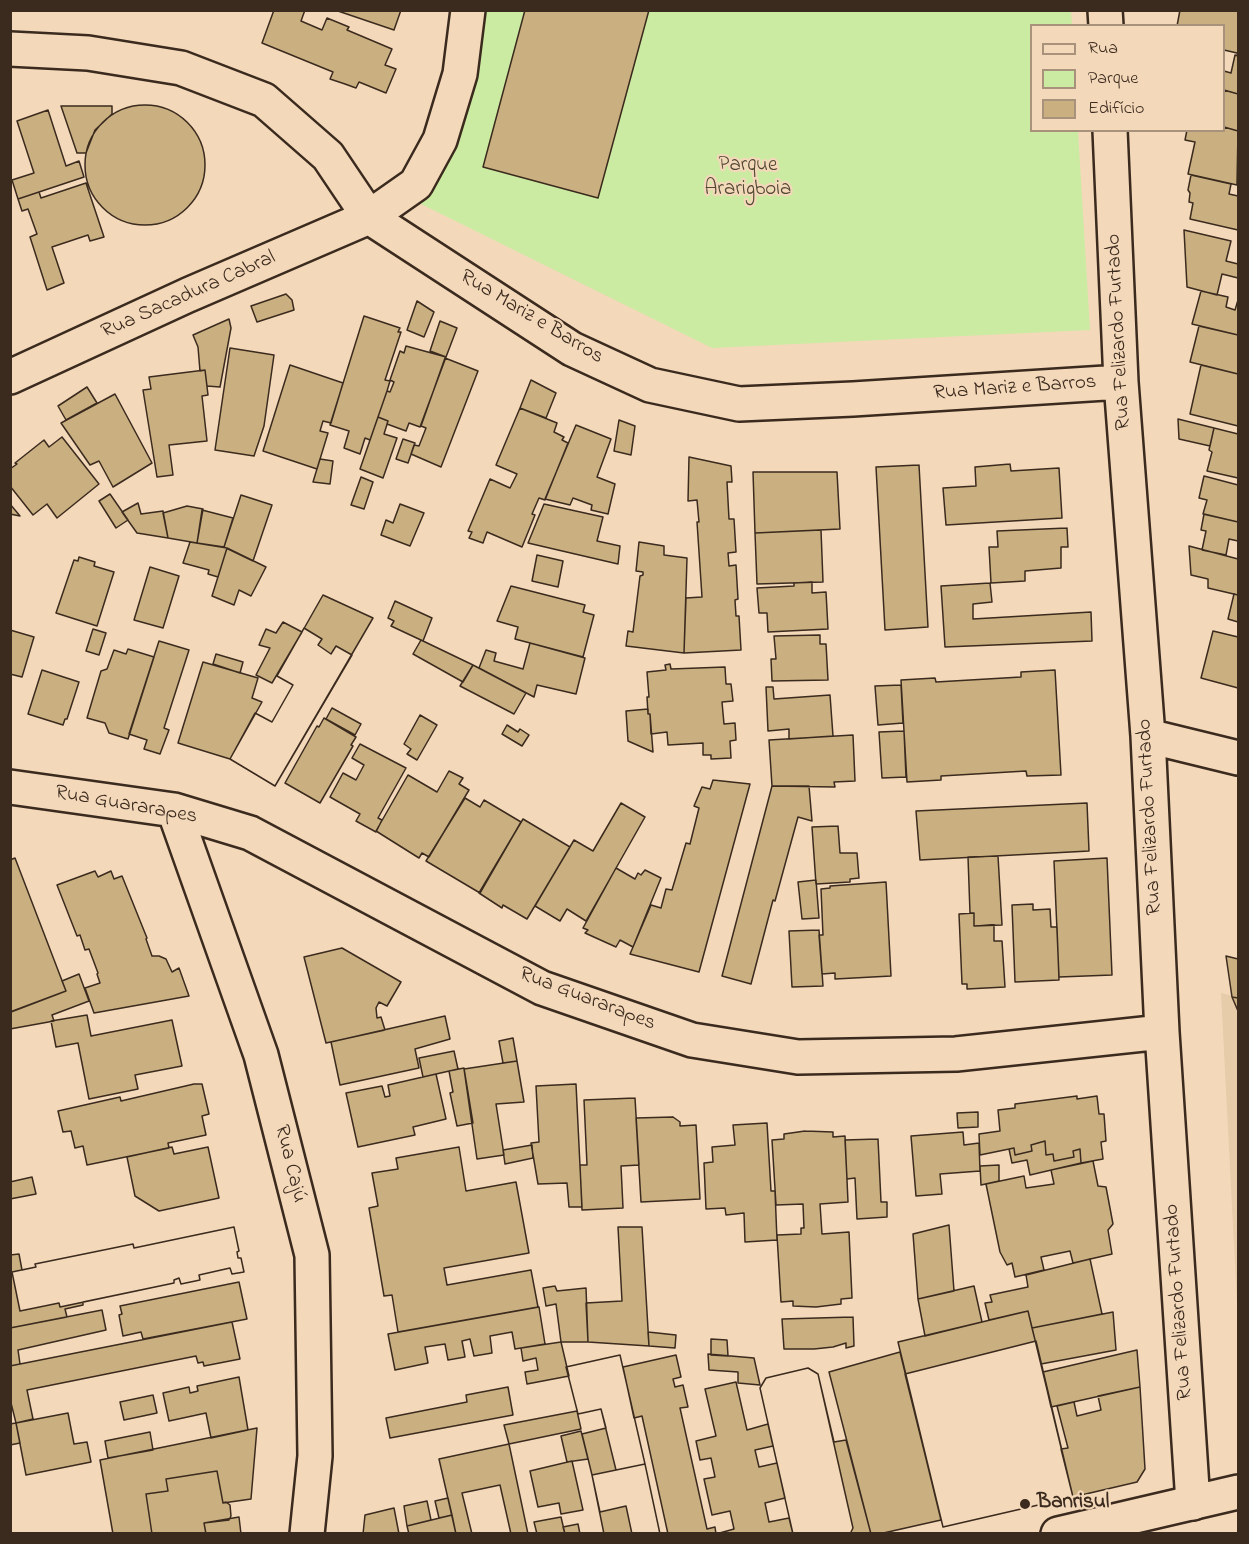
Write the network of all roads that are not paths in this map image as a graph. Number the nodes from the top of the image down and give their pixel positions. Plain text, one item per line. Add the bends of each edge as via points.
1 (468, 10) edge
2 (10, 49) edge
3 (1110, 132) edge
4 (369, 217) junction
5 (10, 377) edge
6 (1121, 382) junction
7 (1148, 736) junction
8 (1239, 758) edge
9 (10, 787) edge
10 (174, 810) junction
11 (1162, 1032) junction
12 (1239, 1492) edge
13 (1193, 1503) junction
14 (307, 1533) edge
15 (1058, 1533) edge

1 - 4 street, Rua Sacadura Cabral via 460,74 440,140 416,184
2 - 4 street, Rua Mariz e Barros via 88,53 181,68 264,100 328,156
3 - 6 street, Rua Felizardo Furtado
4 - 5 street, Rua Sacadura Cabral
4 - 6 street, Rua Mariz e Barros via 572,349 650,385 739,404
6 - 7 street, Rua Felizardo Furtado
7 - 8 street
7 - 11 street, Rua Felizardo Furtado
9 - 10 street, Rua Guararapes
10 - 11 street, Rua Guararapes via 250,833 542,988 692,1040 809,1057 956,1054
10 - 14 street, Rua Cajú via 261,1055 312,1255 315,1456
11 - 13 street, Rua Felizardo Furtado
12 - 13 street
13 - 15 street

